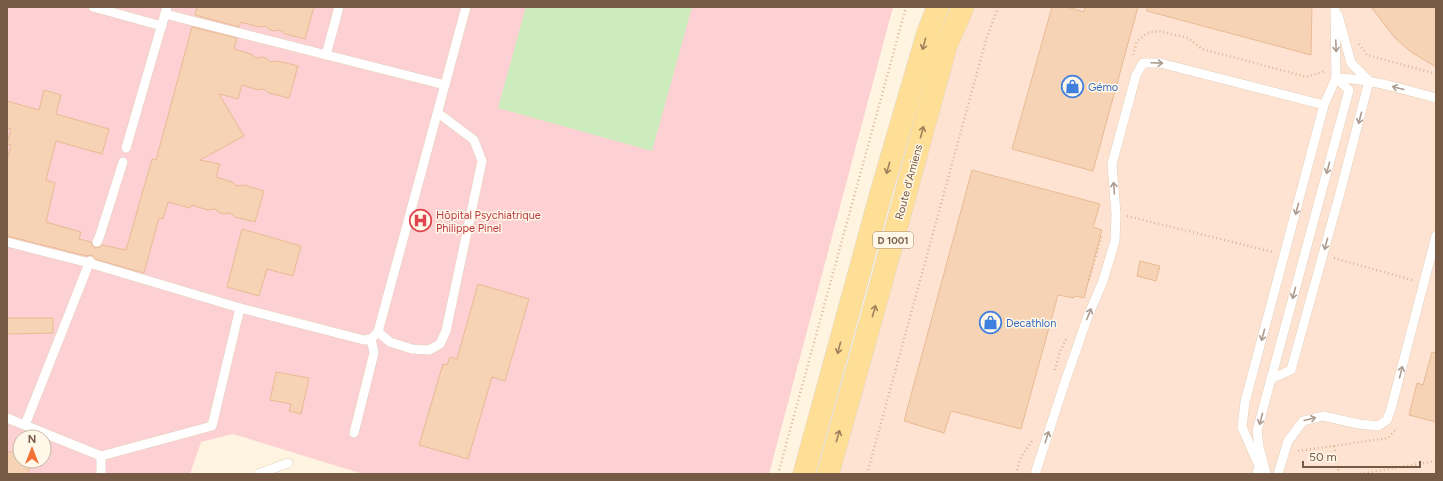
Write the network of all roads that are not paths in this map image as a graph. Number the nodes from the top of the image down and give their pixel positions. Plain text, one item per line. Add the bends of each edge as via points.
1 (93, 7) edge
2 (339, 7) edge
3 (466, 7) edge
4 (938, 7) edge
5 (963, 7) edge
6 (1335, 7) edge
7 (166, 10) edge
8 (162, 26) junction
9 (326, 55) junction
10 (1351, 63) junction
11 (1336, 78) junction
12 (1351, 79) junction
13 (1369, 80) junction
14 (445, 86) junction
15 (1349, 90) junction
16 (1436, 98) edge
17 (1324, 105) junction
18 (438, 113) junction
19 (126, 148) dead end
20 (123, 162) dead end
21 (1436, 236) edge
22 (7, 242) edge
23 (97, 242) dead end
24 (89, 262) junction
25 (240, 308) junction
26 (375, 335) junction
27 (1271, 379) junction
28 (7, 418) edge
29 (25, 425) junction
30 (354, 433) dead end
31 (101, 456) junction
32 (288, 463) dead end
33 (100, 474) edge
34 (258, 474) edge
35 (804, 474) edge
36 (828, 474) edge
37 (1035, 474) edge
38 (1257, 474) edge
39 (1266, 474) edge
40 (1278, 474) edge

1 - 8 lane
2 - 9 lane
3 - 14 lane
4 -> 35 main road, Route d'Amiens / D 1001 via 928,32 881,193
36 -> 5 main road, Route d'Amiens / D 1001 via 946,46
6 - 10 lane
6 -> 11 lane
7 - 8 lane
7 - 9 lane
8 - 19 lane
9 - 14 lane
10 - 12 lane
10 - 13 lane
11 - 12 lane
11 - 15 lane
11 - 17 lane
12 - 13 lane
12 - 15 lane
13 - 15 lane
16 -> 13 lane
13 -> 27 lane via 1291,370
14 - 18 lane
15 -> 27 lane
37 -> 17 lane via 1115,241 1116,214 1112,164 1136,75 1143,63 1160,63
17 -> 38 lane via 1245,402 1242,427 1259,466
18 - 26 lane
18 - 26 lane via 474,140 482,161 446,331 440,344 429,350 412,349
20 - 23 lane
40 -> 21 lane via 1288,441 1303,421 1323,416 1378,426 1387,420
22 - 24 lane
24 - 25 lane
24 - 29 lane
25 - 26 lane via 364,340
25 - 31 lane via 212,426
26 - 30 lane via 374,353
27 -> 39 lane via 1257,431
28 - 29 lane
29 - 31 lane
31 - 33 lane
32 - 34 lane

